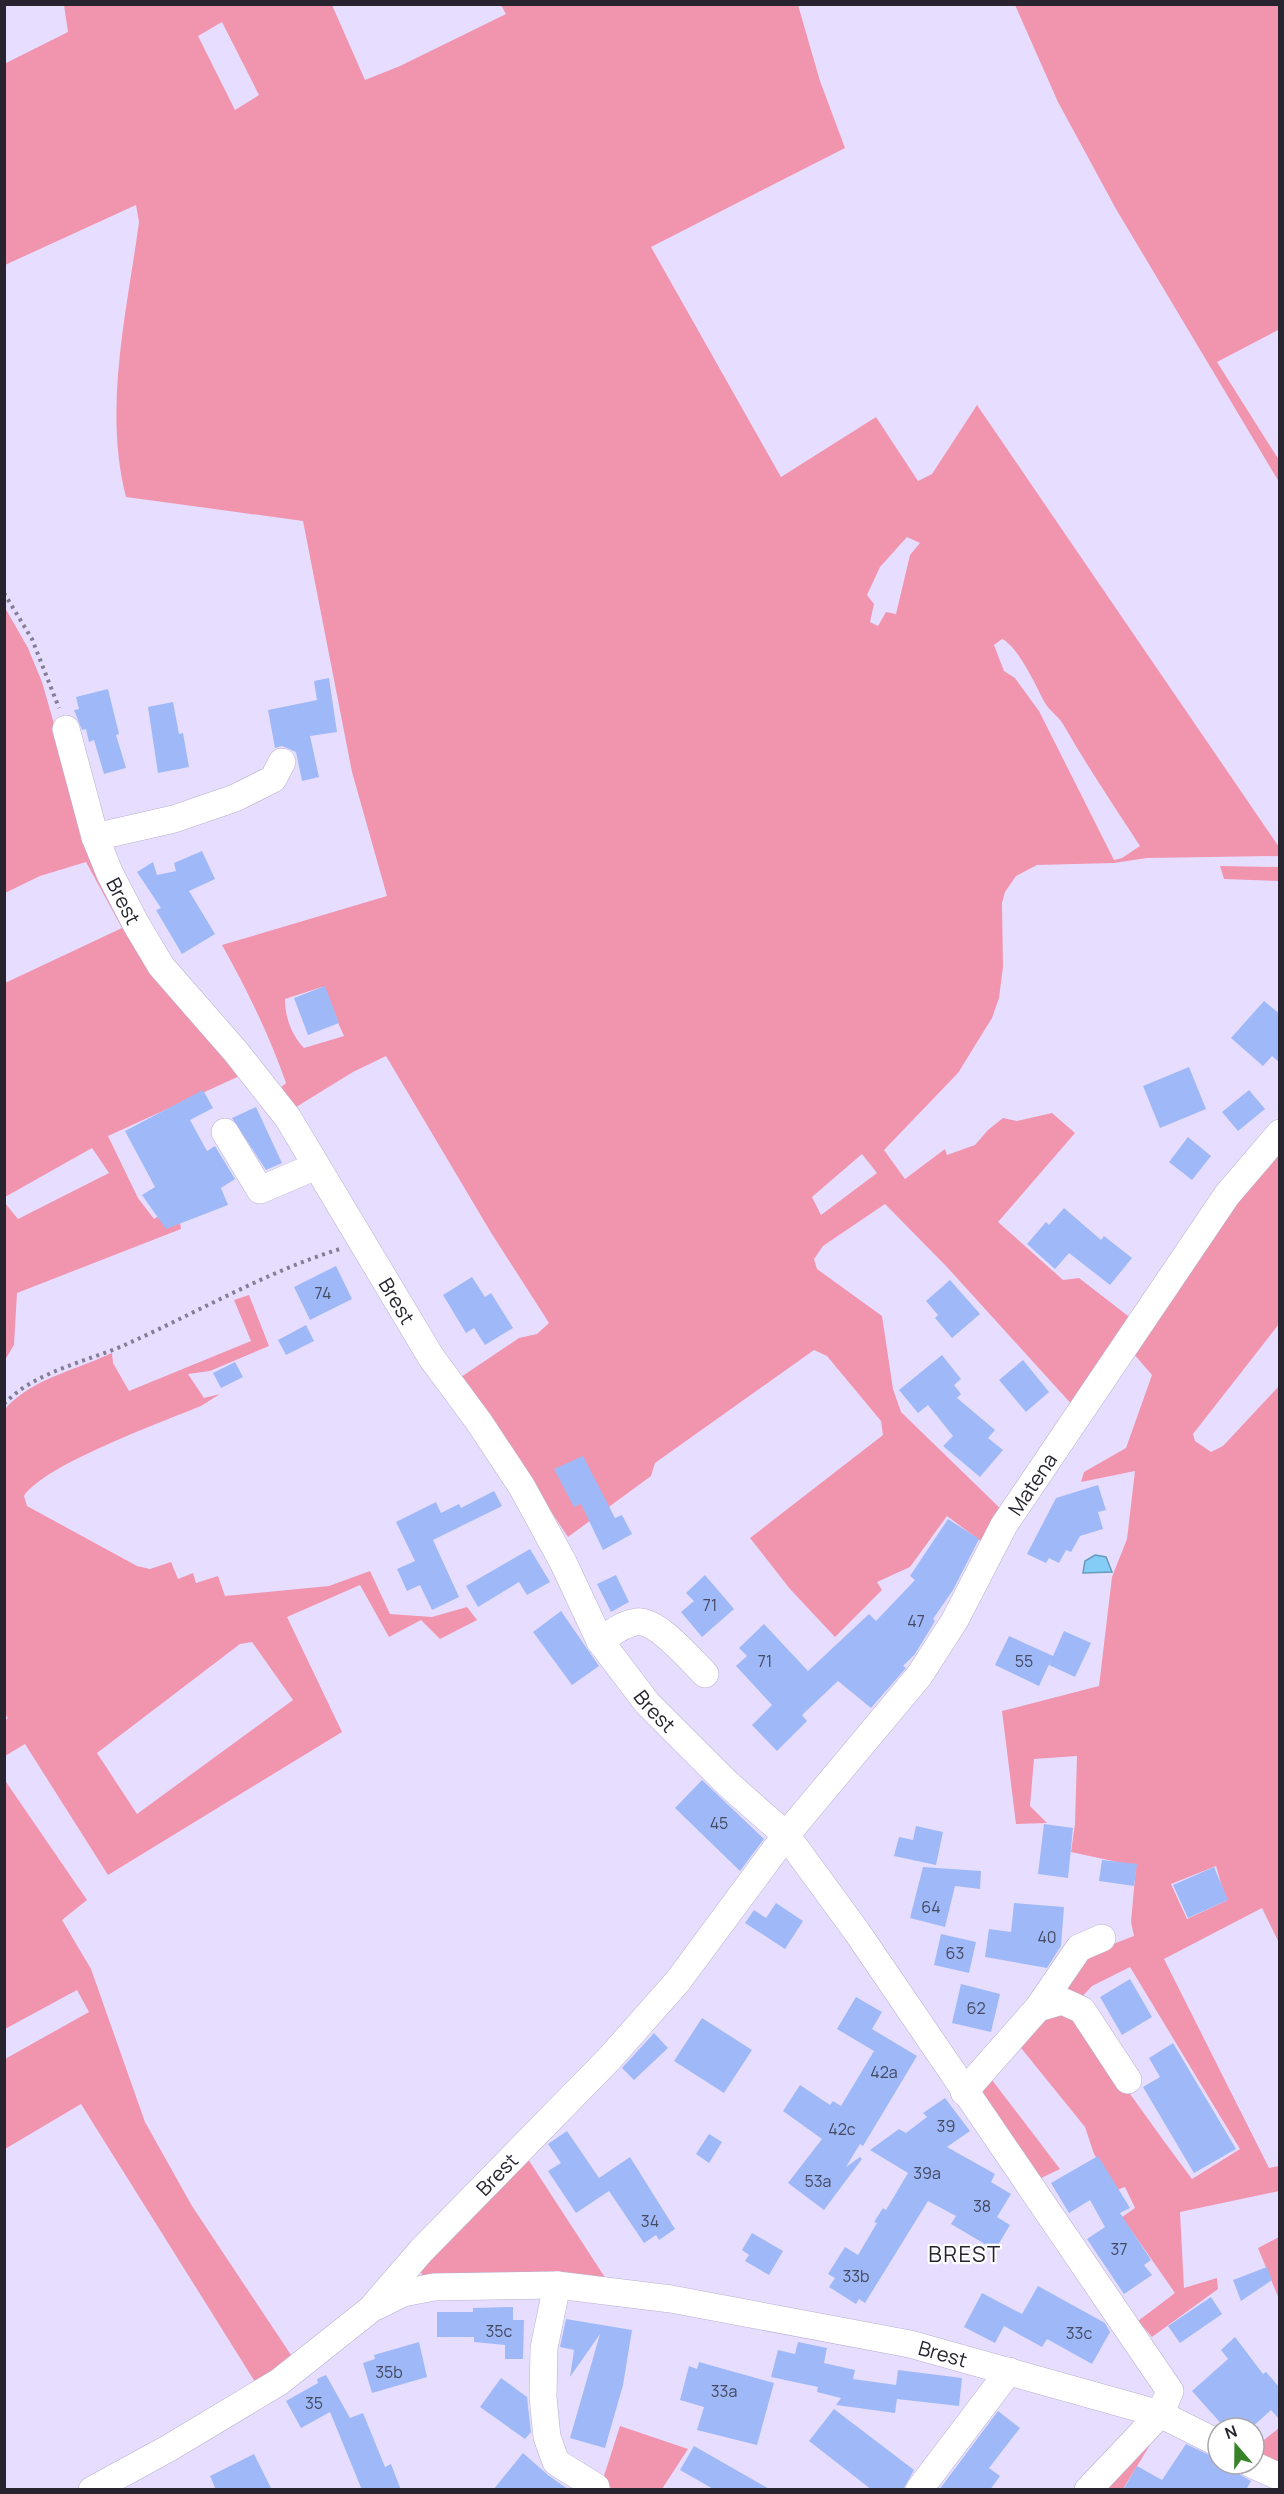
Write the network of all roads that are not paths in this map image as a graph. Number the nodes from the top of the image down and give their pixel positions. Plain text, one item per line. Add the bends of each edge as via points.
1 (66, 729) road end
2 (282, 762) dead end
3 (95, 837) junction
4 (225, 1132) dead end
5 (1280, 1133) edge
6 (316, 1166) junction
7 (600, 1641) junction
8 (705, 1674) dead end
9 (786, 1835) junction
10 (1102, 1938) dead end
11 (1038, 2008) junction
12 (1128, 2079) dead end
13 (964, 2092) junction
14 (557, 2285) junction
15 (370, 2309) junction
16 (1009, 2371) junction
17 (1160, 2414) junction
18 (1206, 2437) edge
19 (1266, 2471) edge
20 (1280, 2477) edge
21 (596, 2487) dead end
22 (92, 2490) edge
23 (918, 2490) edge
24 (1088, 2490) edge

1 - 3 street, Brest
2 - 3 street via 273,779 235,798 174,819
3 - 6 street, Brest via 110,874 161,966 282,1110
4 - 6 street via 260,1190
5 - 9 street, Matena via 1227,1195 1017,1506 920,1676
6 - 7 street, Brest via 431,1357 522,1487
7 - 8 street via 628,1625 652,1623
7 - 9 street, Brest via 647,1703
9 - 13 street, Brest via 857,1932
9 - 15 street, Brest via 678,1981 610,2058
10 - 11 street via 1079,1948
11 - 12 street via 1062,2001 1082,2010
11 - 13 street
13 - 17 street, Brest via 1170,2391
14 - 15 street, Brest via 434,2287 403,2293
14 - 16 street, Brest via 671,2299 827,2327
14 - 21 street via 544,2348 547,2437 556,2462
15 - 22 street via 279,2382
16 - 17 street, Brest
16 - 23 street
17 - 18 street, Brest
17 - 24 street
19 - 20 street

